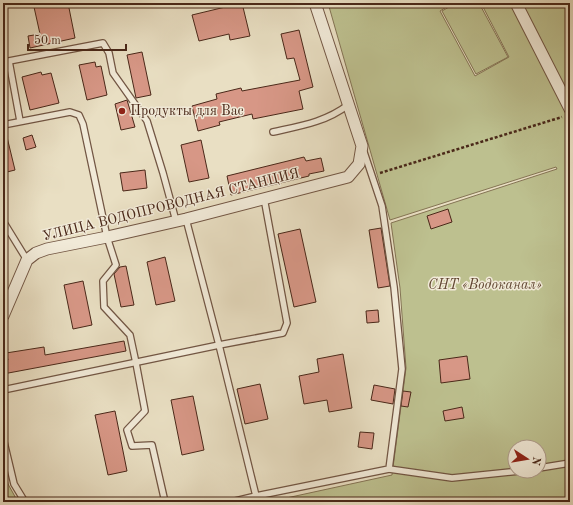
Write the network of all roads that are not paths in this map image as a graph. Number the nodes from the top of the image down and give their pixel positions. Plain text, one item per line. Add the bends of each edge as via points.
1 (315, 3) edge
2 (516, 3) edge
3 (348, 105) junction
4 (566, 113) edge
5 (20, 122) junction
6 (3, 125) edge
7 (273, 132) dead end
8 (362, 146) junction
9 (264, 198) junction
10 (181, 220) junction
11 (3, 221) edge
12 (107, 237) junction
13 (27, 260) junction
14 (3, 316) edge
15 (219, 345) junction
16 (136, 363) junction
17 (570, 463) edge
18 (547, 467) edge
19 (389, 469) junction
20 (507, 472) edge
21 (257, 499) edge
22 (25, 502) edge
23 (165, 502) edge
24 (231, 502) edge

1 - 3 street
2 - 4 street
3 - 7 lane via 322,120
3 - 8 street
5 - 6 lane
5 - 10 lane via 9,60 103,43 109,53 113,72 147,121
5 - 12 lane via 70,112 79,115
8 - 9 street, УЛИЦА ВОДОПРОВОДНАЯ СТАНЦИЯ via 359,164 348,177
8 - 19 lane via 382,206 394,287 402,369
9 - 10 street, УЛИЦА ВОДОПРОВОДНАЯ СТАНЦИЯ
9 - 15 lane via 287,323 283,333
10 - 12 street, УЛИЦА ВОДОПРОВОДНАЯ СТАНЦИЯ
10 - 15 lane
11 - 13 lane
12 - 13 street, УЛИЦА ВОДОПРОВОДНАЯ СТАНЦИЯ via 47,249
12 - 16 lane via 116,265 103,281 104,306 130,336
13 - 14 street
15 - 16 lane
15 - 21 lane
16 - 22 lane via 3,390 4,442 14,484
16 - 23 lane via 145,411 127,430 132,446 152,445
17 - 18 lane
19 - 20 lane via 452,478
19 - 21 lane
21 - 24 lane

